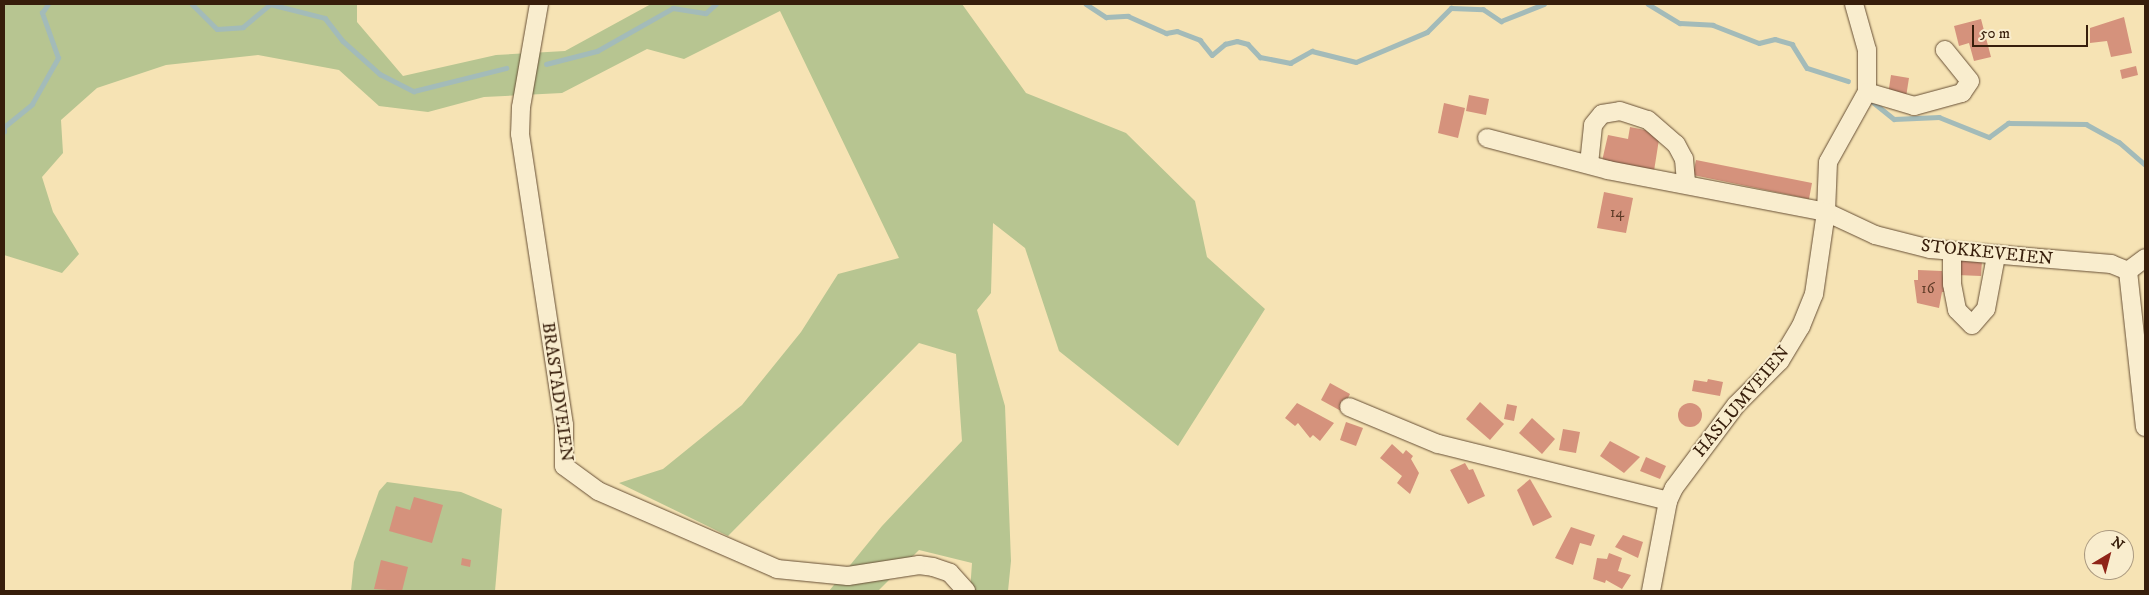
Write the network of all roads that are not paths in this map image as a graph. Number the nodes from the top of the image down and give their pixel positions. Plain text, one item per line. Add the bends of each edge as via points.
1 (539, 4) edge
2 (1854, 4) edge
3 (1945, 50) dead end
4 (1868, 92) junction
5 (1487, 138) dead end
6 (1589, 164) junction
7 (1686, 184) junction
8 (1826, 212) junction
9 (1952, 253) junction
10 (1996, 256) junction
11 (2145, 258) edge
12 (2128, 271) junction
13 (1348, 408) dead end
14 (2145, 427) edge
15 (1668, 501) junction
16 (966, 591) edge
17 (1651, 591) edge

1 - 16 street, BRASTADVEIEN via 521,107 520,134 564,425 564,466 598,491 777,569 848,576 919,565 933,566 950,573
2 - 4 street via 1867,50
3 - 4 street via 1970,81 1962,93 1914,106
4 - 8 street via 1828,162
5 - 6 street, STOKKEVEIEN
6 - 7 street, STOKKEVEIEN
6 - 7 street via 1593,125 1602,114 1620,111 1648,120 1676,144 1684,159
7 - 8 street, STOKKEVEIEN
8 - 9 street, STOKKEVEIEN via 1875,235
8 - 15 street, HASLUMVEIEN via 1814,294 1793,341 1699,451
9 - 10 street, STOKKEVEIEN
9 - 10 street via 1952,284 1957,310 1972,325 1986,309
10 - 12 street, STOKKEVEIEN via 2111,264
11 - 12 street
12 - 14 street
13 - 15 street via 1438,444
15 - 17 street, HASLUMVEIEN

